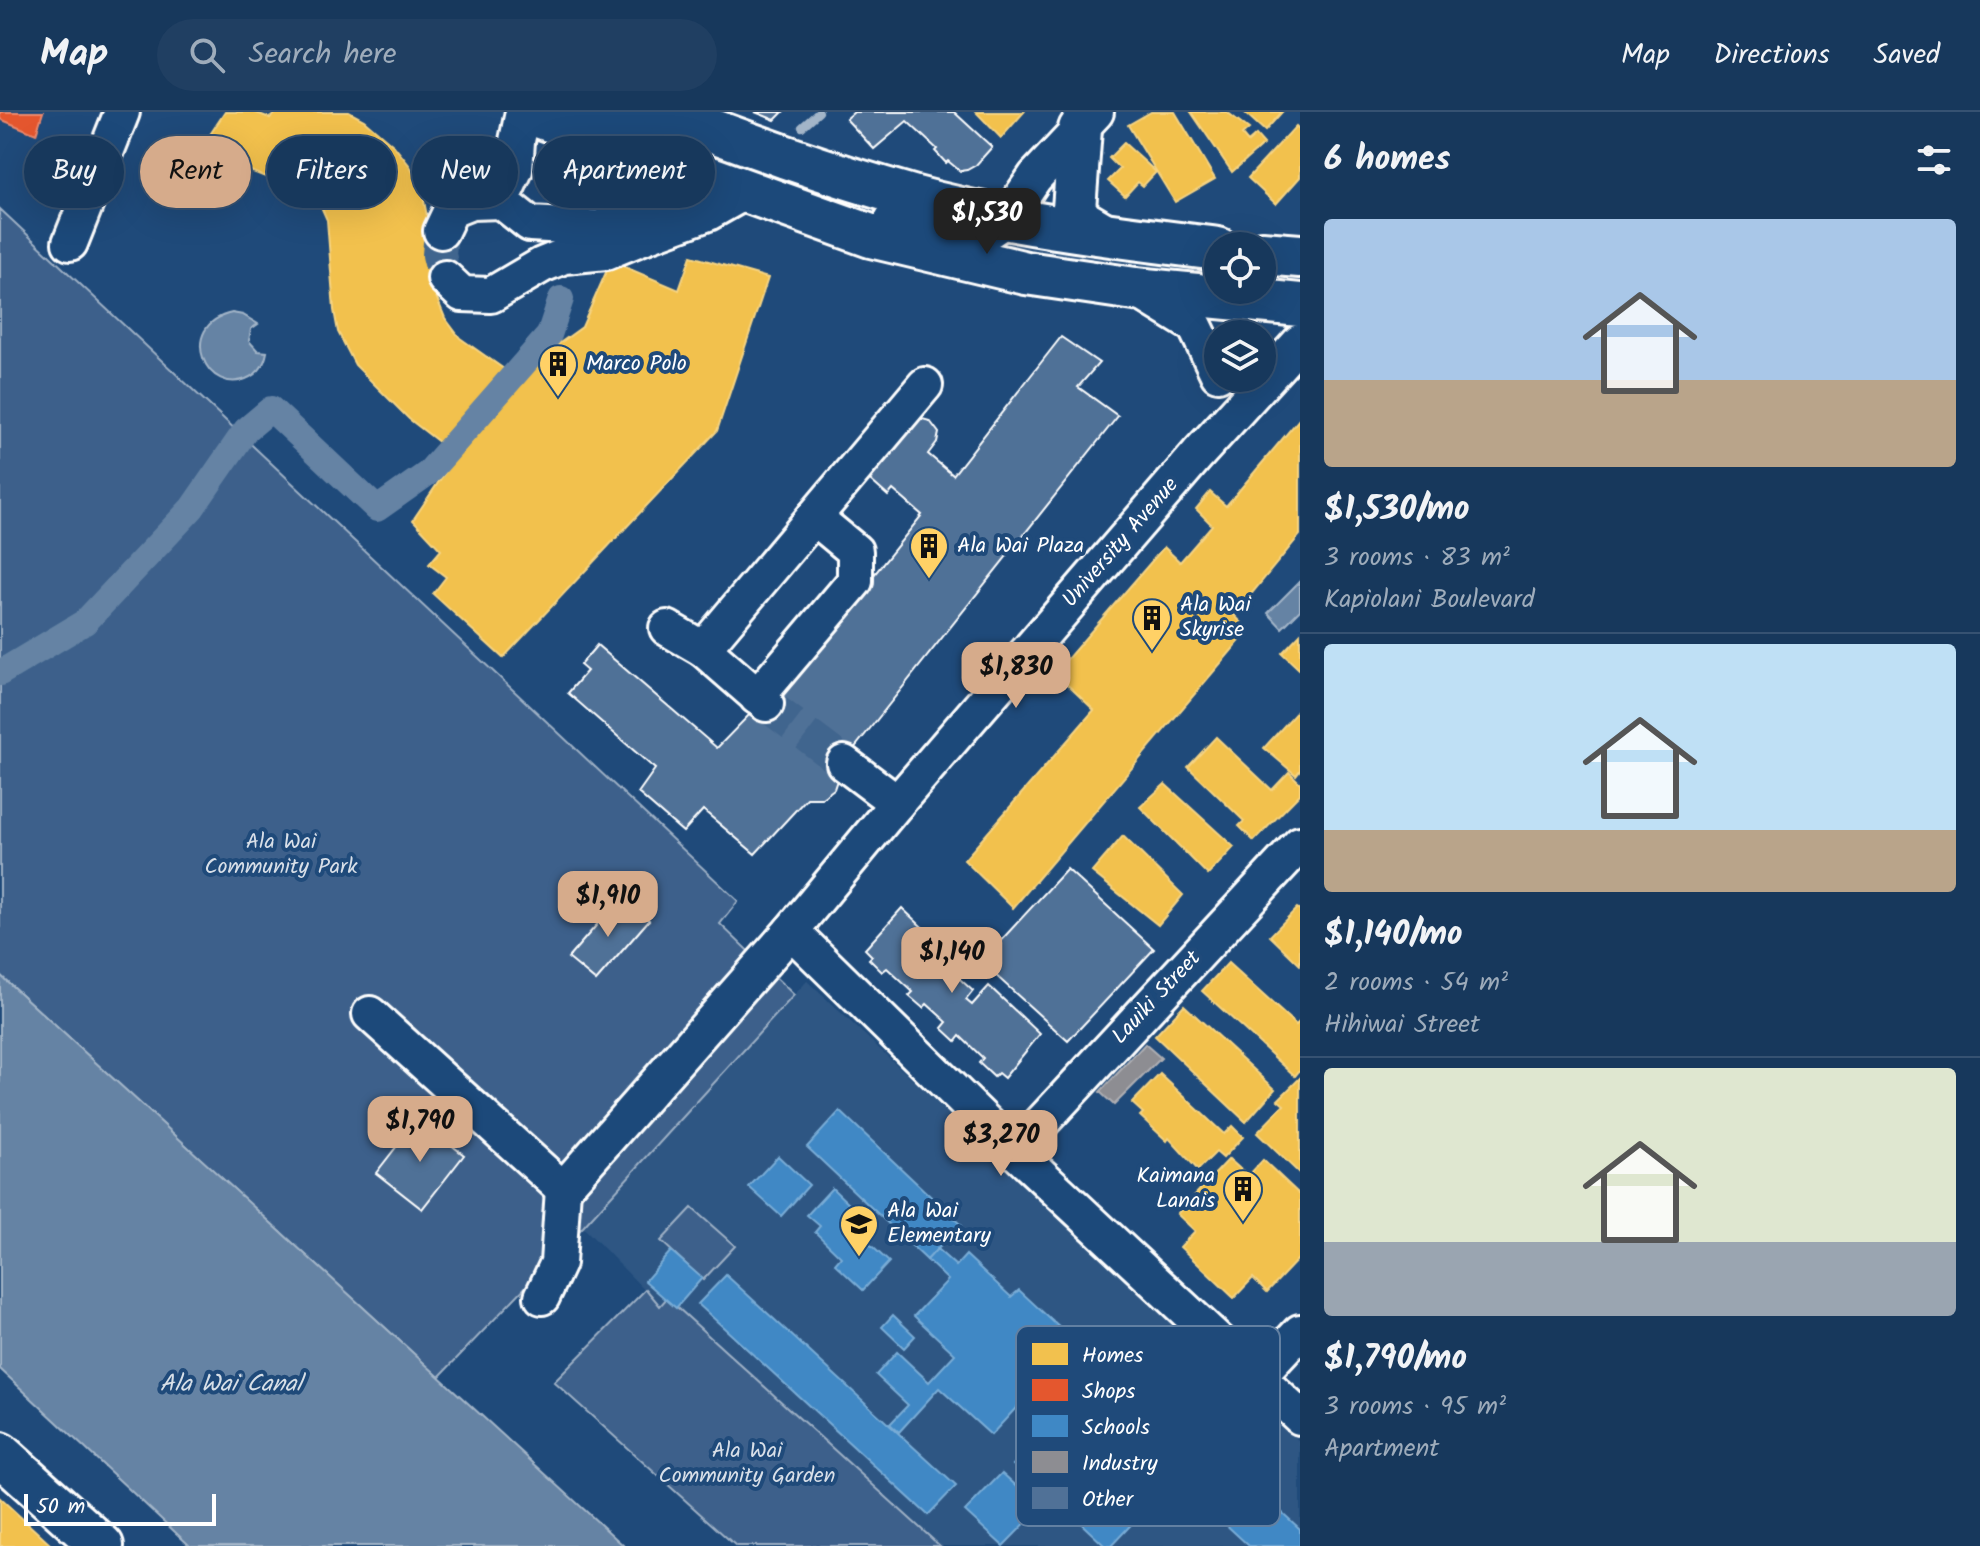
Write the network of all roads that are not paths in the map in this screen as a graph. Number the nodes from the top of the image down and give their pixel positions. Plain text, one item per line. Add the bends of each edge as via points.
1 (122, 112) edge
2 (525, 112) edge
3 (579, 112) edge
4 (672, 114) edge
5 (1088, 120) edge
6 (584, 136) edge
7 (678, 136) edge
8 (518, 137) edge
9 (715, 181) edge
10 (756, 196) junction
11 (456, 208) edge
12 (510, 208) edge
13 (628, 208) edge
14 (654, 208) edge
15 (1007, 218) junction
16 (441, 231) tunnel mouth
17 (1102, 233) junction
18 (645, 236) junction
19 (70, 243) dead end
20 (1204, 247) edge
21 (1276, 254) edge
22 (1300, 256) edge
23 (1204, 269) edge
24 (1026, 273) junction
25 (445, 278) dead end
26 (1276, 278) edge
27 (1300, 281) edge
28 (1135, 289) junction
29 (1300, 305) edge
30 (1300, 342) edge
31 (1204, 345) edge
32 (925, 385) dead end
33 (1223, 392) edge
34 (1198, 454) junction
35 (814, 517) junction
36 (667, 628) dead end
37 (703, 649) junction
38 (844, 763) tunnel mouth
39 (897, 803) junction
40 (1300, 844) edge
41 (791, 931) junction
42 (370, 1014) dead end
43 (1015, 1151) junction
44 (563, 1189) junction
45 (542, 1297) dead end
46 (1203, 1326) edge
47 (1300, 1332) edge
48 (1280, 1353) edge
49 (1280, 1398) edge
50 (1300, 1417) edge
51 (0, 1454) edge
52 (102, 1546) edge

1 - 19 street
2 - 6 main road
2 - 8 street
3 - 4 street via 621,126 665,123
4 - 7 street
4 - 15 main road via 912,197
5 - 15 street via 1035,177
5 - 17 main road via 1074,209
9 - 10 main road
10 - 15 street via 805,199 960,234 990,230
10 - 18 street
10 - 24 main road via 871,236
11 - 16 street
12 - 13 street via 530,224 602,228
14 - 18 street
15 - 17 main road
15 - 24 street
17 - 20 main road
18 - 25 street via 606,252 564,256 491,295 462,294
21 - 22 main road
23 - 24 main road via 1095,257 1055,261
24 - 28 main road
26 - 27 main road
28 - 29 main road
28 - 31 street via 1195,326
30 - 34 street, University Avenue
32 - 35 street
33 - 34 street via 1219,420
34 - 39 street, University Avenue
35 - 37 street
35 - 37 street via 855,551 855,581 762,700
36 - 37 street
38 - 39 street
39 - 41 street, University Avenue
40 - 43 street, Lauiki Street
41 - 43 street
41 - 44 street, University Avenue
42 - 44 street
43 - 46 street
44 - 45 street via 558,1263
47 - 48 street
49 - 50 street
51 - 52 main road

